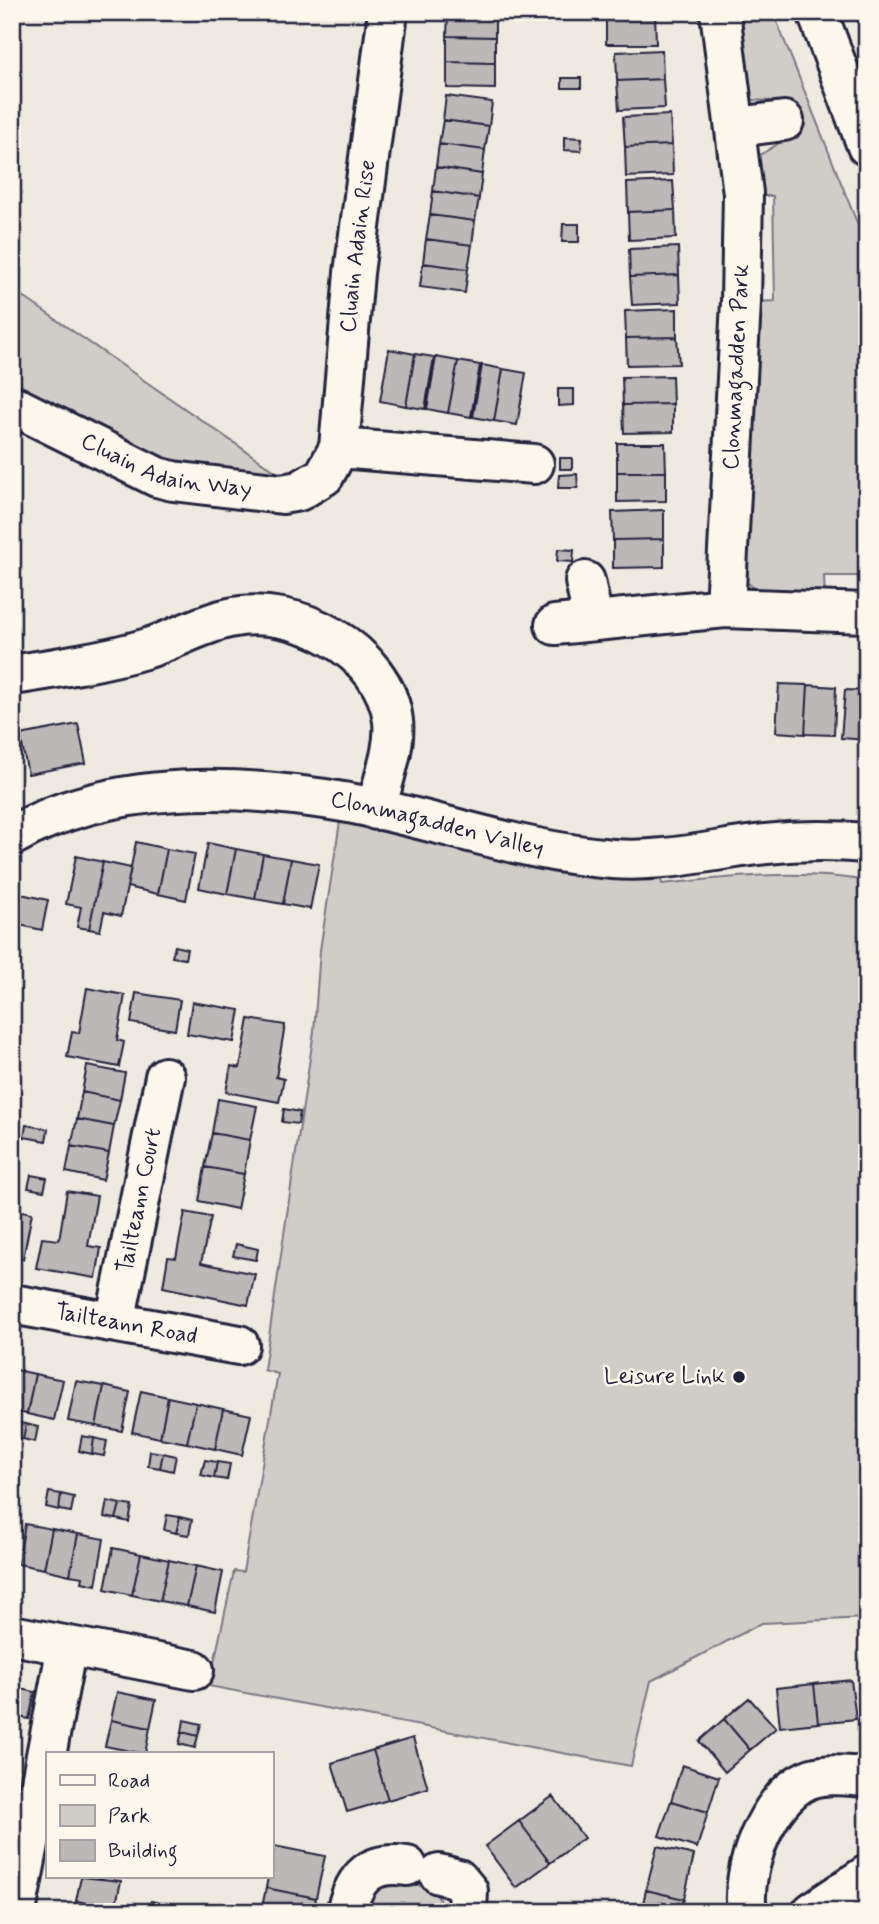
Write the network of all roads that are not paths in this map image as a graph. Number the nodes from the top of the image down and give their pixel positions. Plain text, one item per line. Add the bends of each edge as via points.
1 (388, 12) edge
2 (720, 12) edge
3 (817, 12) edge
4 (784, 121) dead end
5 (737, 127) junction
6 (867, 146) edge
7 (12, 405) edge
8 (331, 462) junction
9 (534, 464) dead end
10 (585, 581) dead end
11 (725, 608) junction
12 (867, 614) edge
13 (593, 619) junction
14 (555, 625) dead end
15 (12, 675) edge
16 (376, 810) junction
17 (12, 836) edge
18 (867, 843) edge
19 (165, 1077) dead end
20 (12, 1304) edge
21 (115, 1322) junction
22 (239, 1345) dead end
23 (12, 1635) edge
24 (67, 1646) junction
25 (194, 1670) dead end
26 (47, 1752) edge
27 (46, 1756) edge
28 (867, 1777) edge
29 (865, 1879) edge
30 (16, 1912) edge
31 (346, 1912) edge
32 (467, 1912) edge
33 (747, 1912) edge
34 (812, 1912) edge

1 - 8 street, Cluain Adain Rise
2 - 5 street, Clonmagadden Park
3 - 6 street
4 - 5 street
5 - 11 street, Clonmagadden Park via 743,193 741,302
7 - 8 street, Cluain Adain Way via 173,481 282,494 299,491
8 - 9 street
10 - 13 street
11 - 12 street
11 - 13 street
13 - 14 street
15 - 16 street via 145,649 229,617 296,621 350,650 386,696 393,733
16 - 17 street, Clonmagadden Valley via 279,795 208,791 138,795 84,804
16 - 18 street, Clonmagadden Valley via 544,851 616,859 670,858 826,839
19 - 21 street, Tailteann Court
20 - 21 street, Tailteann Road
21 - 22 street, Tailteann Road
23 - 24 street
24 - 25 street
24 - 26 street
27 - 30 street
28 - 33 street via 807,1780 779,1801 755,1848 744,1895
29 - 34 street
31 - 32 street via 364,1873 386,1863 458,1879 468,1891

